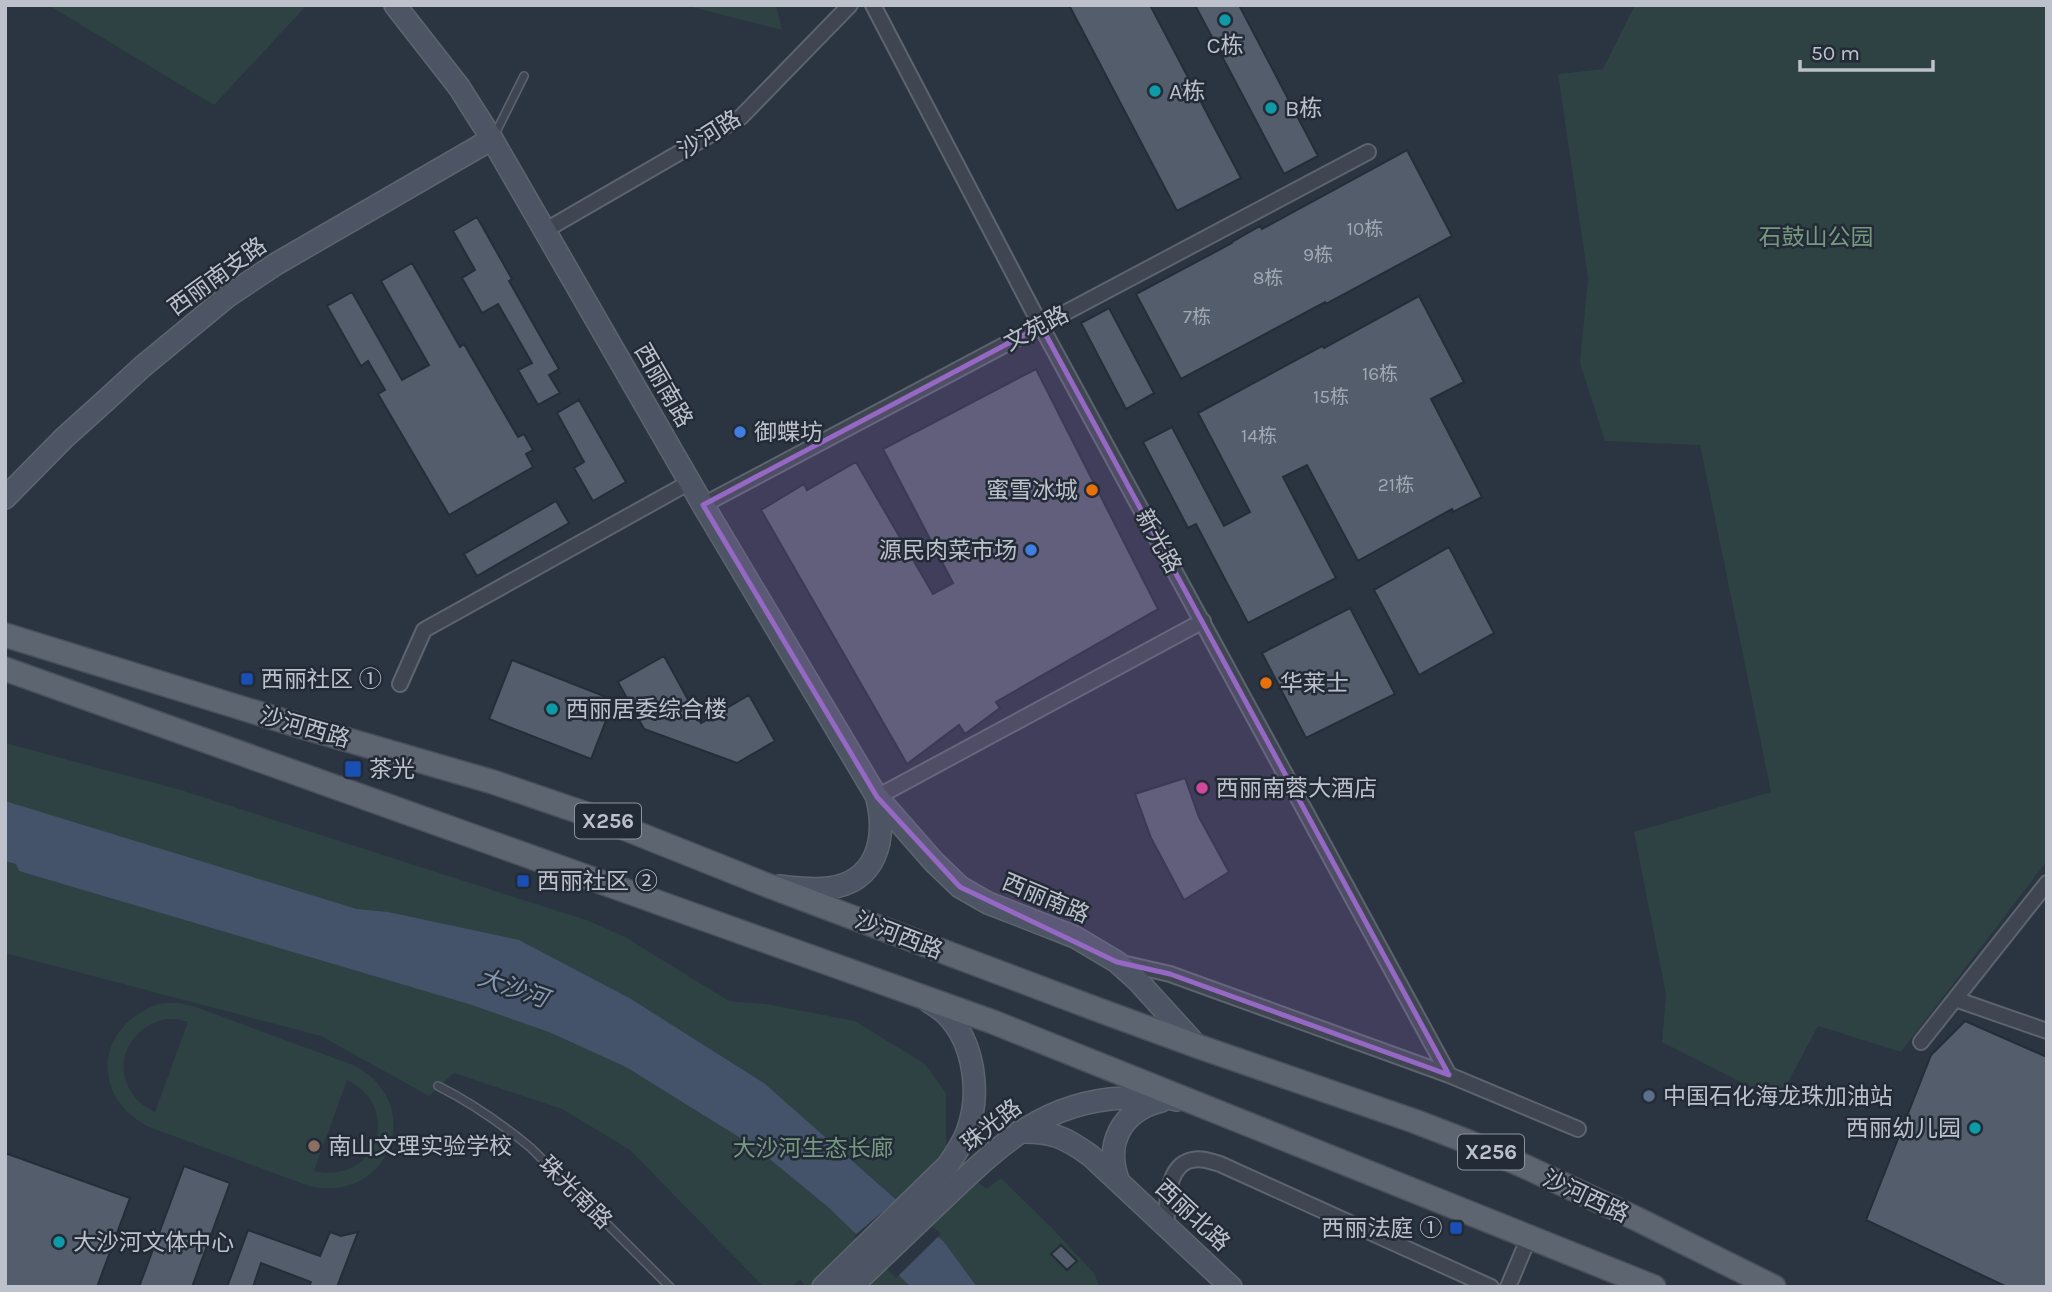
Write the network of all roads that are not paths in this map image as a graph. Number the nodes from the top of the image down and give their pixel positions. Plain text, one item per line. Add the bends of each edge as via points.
1 (395, 5) edge
2 (849, 5) edge
3 (873, 5) edge
4 (524, 76) dead end
5 (492, 139) junction
6 (1368, 152) dead end
7 (544, 231) junction
8 (1041, 326) junction
9 (690, 482) junction
10 (5, 498) edge
11 (703, 505) junction
12 (1203, 621) junction
13 (5, 624) edge
14 (5, 635) edge
15 (34, 645) junction
16 (5, 669) edge
17 (400, 684) dead end
18 (877, 797) junction
19 (2047, 883) edge
20 (764, 884) junction
21 (1117, 962) junction
22 (924, 997) junction
23 (1955, 999) junction
24 (2047, 1031) edge
25 (1921, 1042) dead end
26 (1197, 1046) junction
27 (1449, 1075) junction
28 (438, 1086) dead end
29 (1171, 1099) junction
30 (1203, 1106) junction
31 (1578, 1129) dead end
32 (1019, 1132) junction
33 (1119, 1182) junction
34 (1167, 1228) junction
35 (1529, 1237) junction
36 (670, 1287) edge
37 (823, 1287) edge
38 (851, 1287) edge
39 (1231, 1287) edge
40 (1491, 1287) edge
41 (1508, 1287) edge
42 (1654, 1287) edge
43 (1774, 1287) edge

1 - 5 street, 西丽南路 via 459,87
2 - 7 street, 沙河路 via 741,117
3 - 8 street, 新光路
4 - 5 lane
5 - 7 street, 西丽南路
5 - 10 street, 西丽南支路 via 228,296 142,367
6 - 8 street, 文苑路
7 - 9 street, 西丽南路
8 - 11 street, 文苑路
8 - 12 street, 新光路
9 - 11 street, 西丽南路
9 - 17 street via 424,630
11 - 18 street, 西丽南路
12 - 18 street
12 - 27 street, 新光路
13 - 15 street
14 - 15 main road, 沙河西路 / X256
15 - 20 main road, 沙河西路 / X256 via 493,782
16 - 22 main road, 沙河西路 / X256
18 - 20 street, 西丽南路 via 881,836 869,867 856,879 828,888
18 - 21 street, 西丽南路 via 960,887 988,903 1075,937
19 - 23 street
20 - 26 main road, 沙河西路 / X256
21 - 26 street, 西丽南路
21 - 27 street via 1170,974
22 - 30 main road, 沙河西路 / X256
22 - 37 street, 珠光路 via 946,1014 970,1057 973,1083 968,1130 948,1165
23 - 24 street
23 - 25 street
26 - 43 main road, 沙河西路 / X256 via 1466,1141
27 - 31 street
28 - 36 lane, 珠光南路 via 476,1107 531,1148
29 - 30 street, 珠光路
29 - 32 street, 珠光路 via 1112,1098 1081,1104
29 - 33 street, 西丽北路 via 1137,1111 1119,1132 1112,1158
30 - 35 main road, 沙河西路 / X256
32 - 33 street, 西丽北路 via 1042,1132 1075,1144
32 - 38 street, 珠光路
33 - 34 street, 西丽北路
34 - 39 street, 西丽北路
34 - 40 street via 1168,1191 1174,1176 1189,1160 1203,1159
35 - 41 street
35 - 42 main road, 沙河西路 / X256

